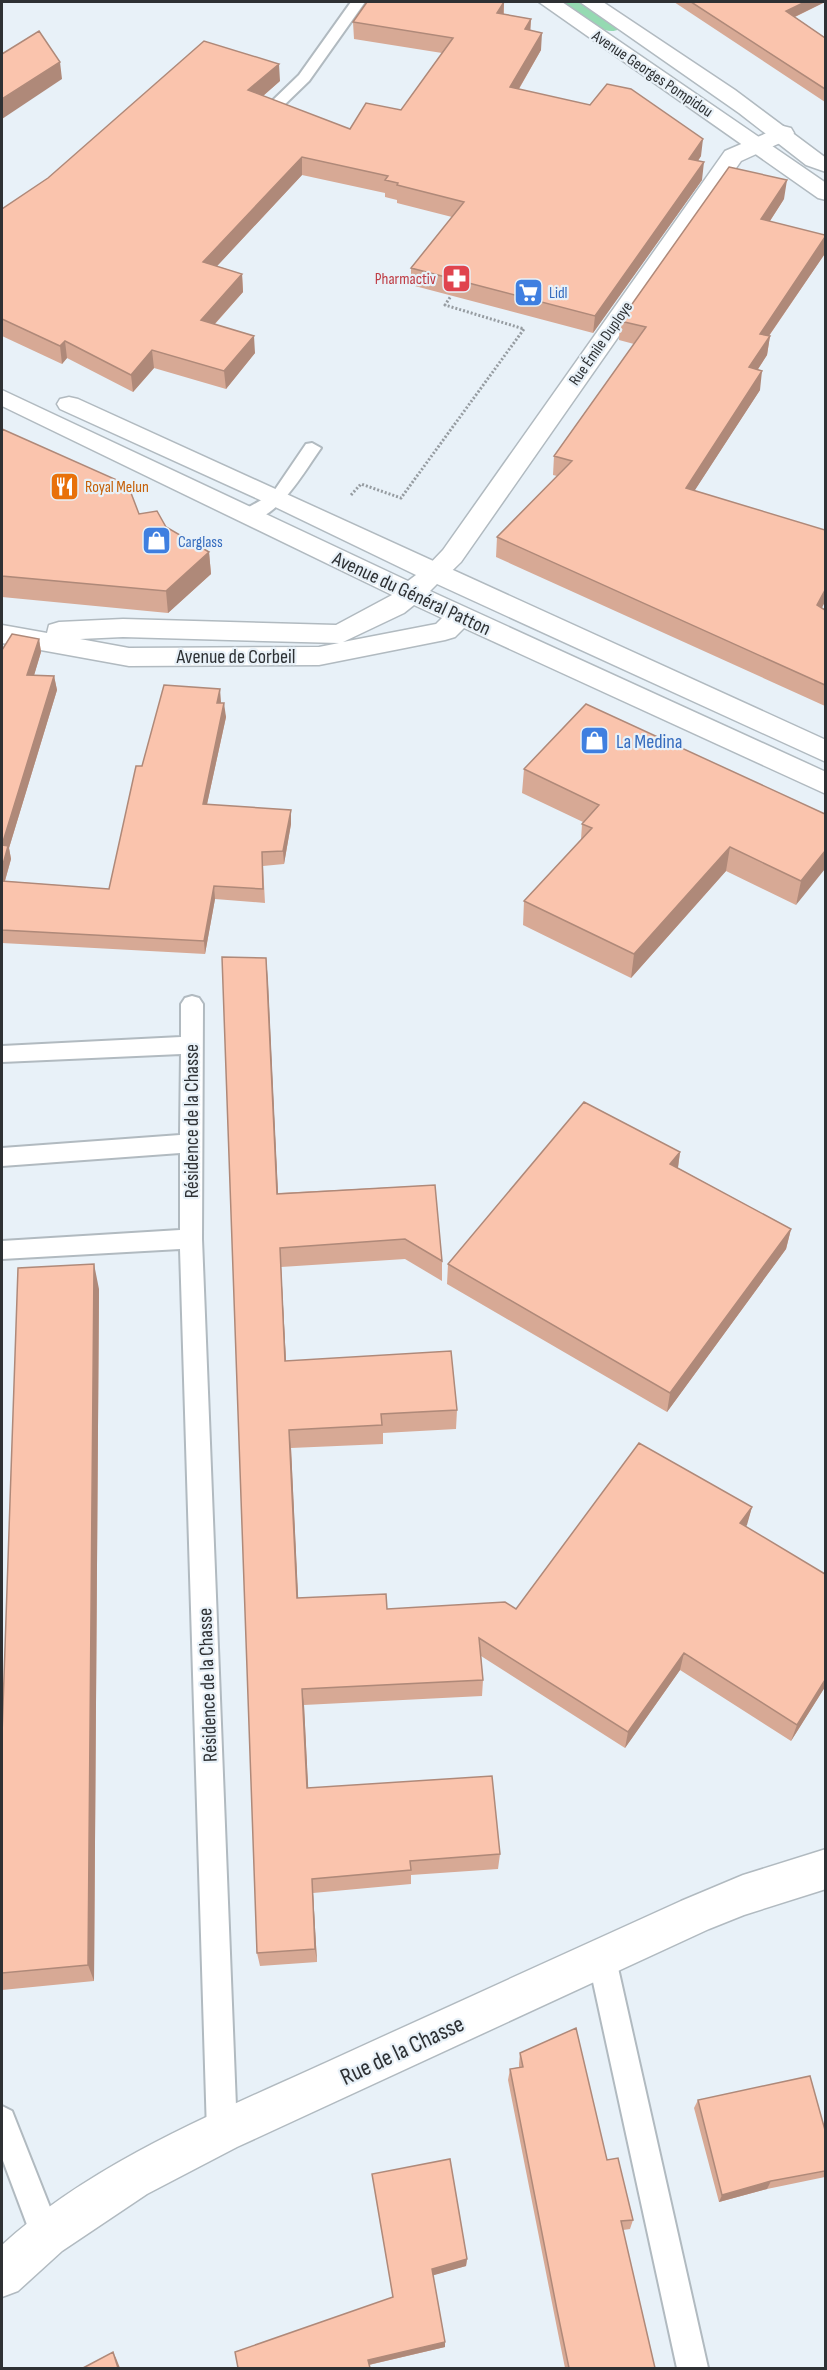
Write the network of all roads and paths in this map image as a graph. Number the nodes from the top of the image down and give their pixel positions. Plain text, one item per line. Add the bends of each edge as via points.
1 (358, 2) edge
2 (549, 2) edge
3 (590, 2) edge
4 (275, 106) edge
5 (783, 133) junction
6 (756, 145) junction
7 (825, 167) edge
8 (825, 193) edge
9 (451, 296) edge
10 (2, 374) edge
11 (2, 397) edge
12 (312, 448) dead end
13 (348, 497) dead end
14 (278, 498) junction
15 (246, 516) junction
16 (434, 573) junction
17 (410, 592) junction
18 (461, 616) junction
19 (2, 634) edge
20 (825, 752) edge
21 (825, 784) edge
22 (192, 1004) dead end
23 (190, 1045) junction
24 (2, 1054) edge
25 (191, 1143) junction
26 (2, 1157) edge
27 (191, 1239) junction
28 (2, 1250) edge
29 (825, 1869) edge
30 (602, 1959) junction
31 (2, 2121) edge
32 (222, 2132) junction
33 (46, 2235) junction
34 (2, 2276) edge
35 (693, 2368) edge

1 - 4 lane via 304,78
2 - 6 main road, Avenue Georges Pompidou
3 - 5 main road, Avenue Georges Pompidou
5 - 6 main road, Rue Émile Duploye
5 - 7 main road, Avenue Georges Pompidou
6 - 8 main road, Avenue Georges Pompidou
6 - 16 main road, Rue Émile Duploye via 733,156 452,556
9 - 13 path via 445,305 524,328 401,498 361,484
10 - 14 main road, Avenue du Général Patton
11 - 15 main road, Avenue du Général Patton
12 - 14 lane
14 - 15 lane
14 - 16 main road, Avenue du Général Patton
15 - 17 main road, Avenue du Général Patton
16 - 17 main road, Avenue de Corbeil
16 - 20 main road, Avenue du Général Patton
17 - 18 main road, Avenue du Général Patton
17 - 19 main road, Avenue de Corbeil via 395,607 340,634 123,628
18 - 19 main road, Avenue de Corbeil via 445,631 319,656 129,657
18 - 21 main road, Avenue du Général Patton
22 - 23 lane, Résidence de la Chasse
23 - 24 lane
23 - 25 lane, Résidence de la Chasse
25 - 26 lane
25 - 27 lane, Résidence de la Chasse
27 - 28 lane
27 - 32 lane, Résidence de la Chasse
29 - 30 main road, Rue de la Chasse via 743,1895
30 - 32 main road, Rue de la Chasse
30 - 35 lane
31 - 33 lane
32 - 33 main road, Rue de la Chasse via 132,2179
33 - 34 main road, Rue de la Chasse

